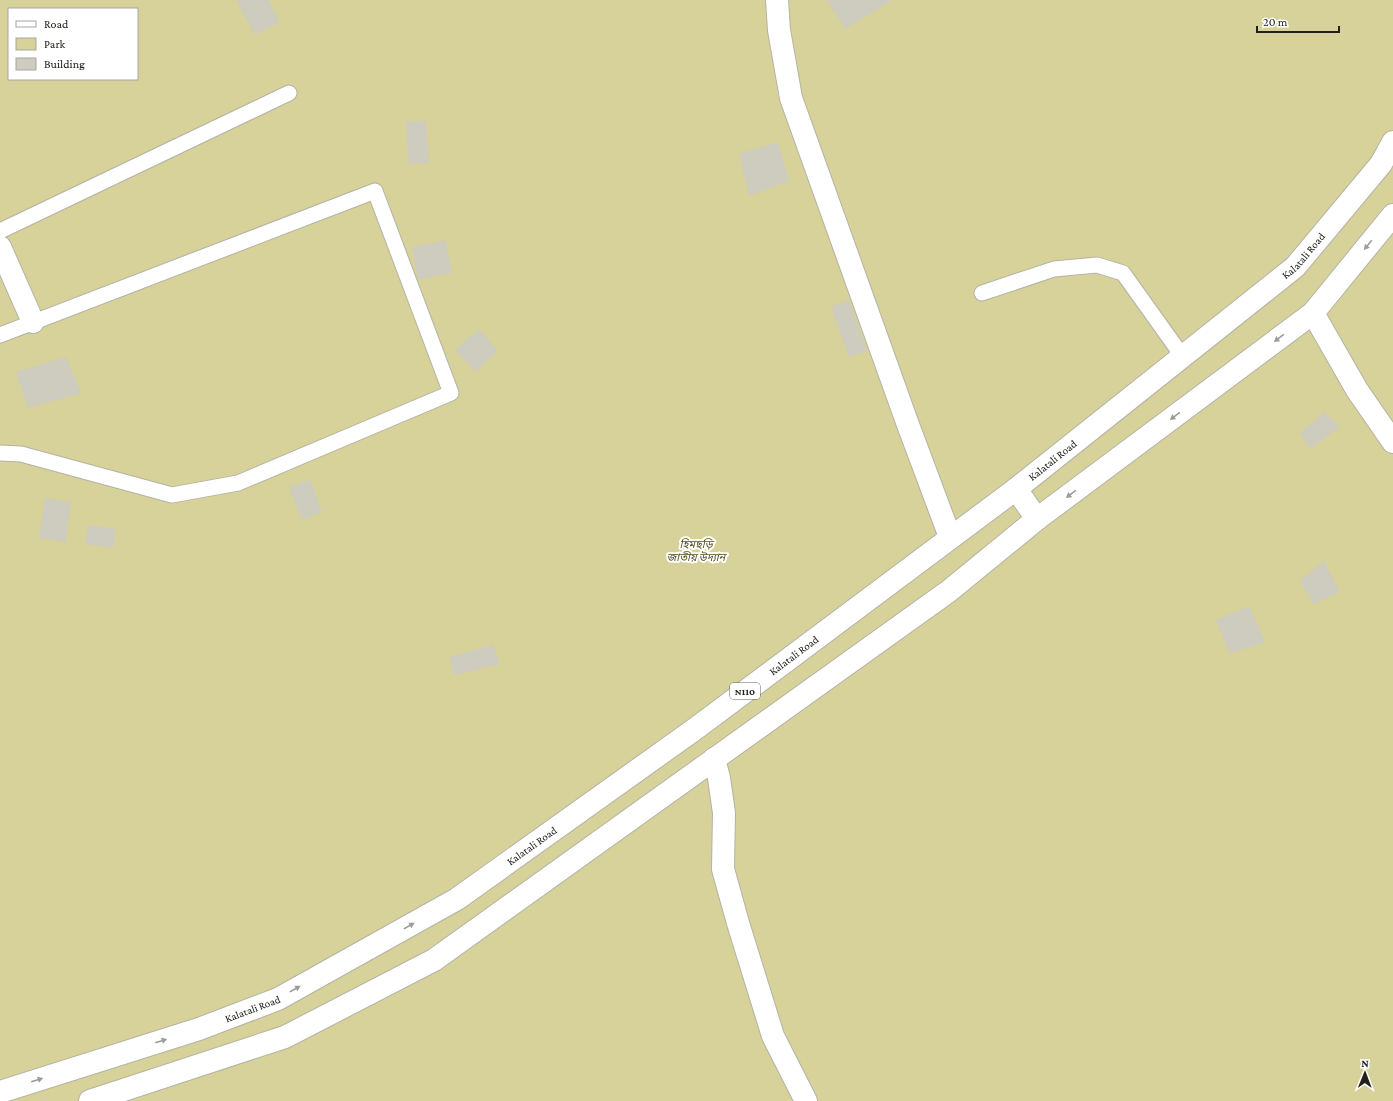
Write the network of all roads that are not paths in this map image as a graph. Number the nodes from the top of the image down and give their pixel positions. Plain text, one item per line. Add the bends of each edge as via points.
1 (777, 0) edge
2 (289, 92) dead end
3 (1393, 142) edge
4 (1393, 215) edge
5 (0, 231) edge
6 (0, 247) edge
7 (982, 293) dead end
8 (1313, 313) junction
9 (33, 322) junction
10 (0, 336) edge
11 (1183, 356) junction
12 (1393, 442) edge
13 (0, 453) edge
14 (1016, 489) junction
15 (1037, 519) junction
16 (950, 537) junction
17 (714, 759) junction
18 (0, 1092) edge
19 (90, 1101) edge
20 (806, 1101) edge

1 - 16 main road via 779,30 791,98
2 - 5 lane
3 - 11 main road, Kalatali Road / N110 via 1381,164 1295,267
4 -> 8 main road
6 - 9 main road
7 - 11 lane via 1054,269 1097,265 1123,273
8 - 12 main road via 1357,390
8 -> 15 main road
9 - 10 lane
9 - 13 lane via 375,191 451,393 238,482 172,495 21,454
11 - 14 main road, Kalatali Road / N110
14 - 15 main road
14 - 16 main road, Kalatali Road / N110
15 - 17 main road via 948,591
18 -> 16 main road, Kalatali Road / N110 via 199,1029 278,999 458,899 695,729
17 - 19 main road via 434,960 285,1037
17 - 20 main road via 724,813 723,869 773,1036

